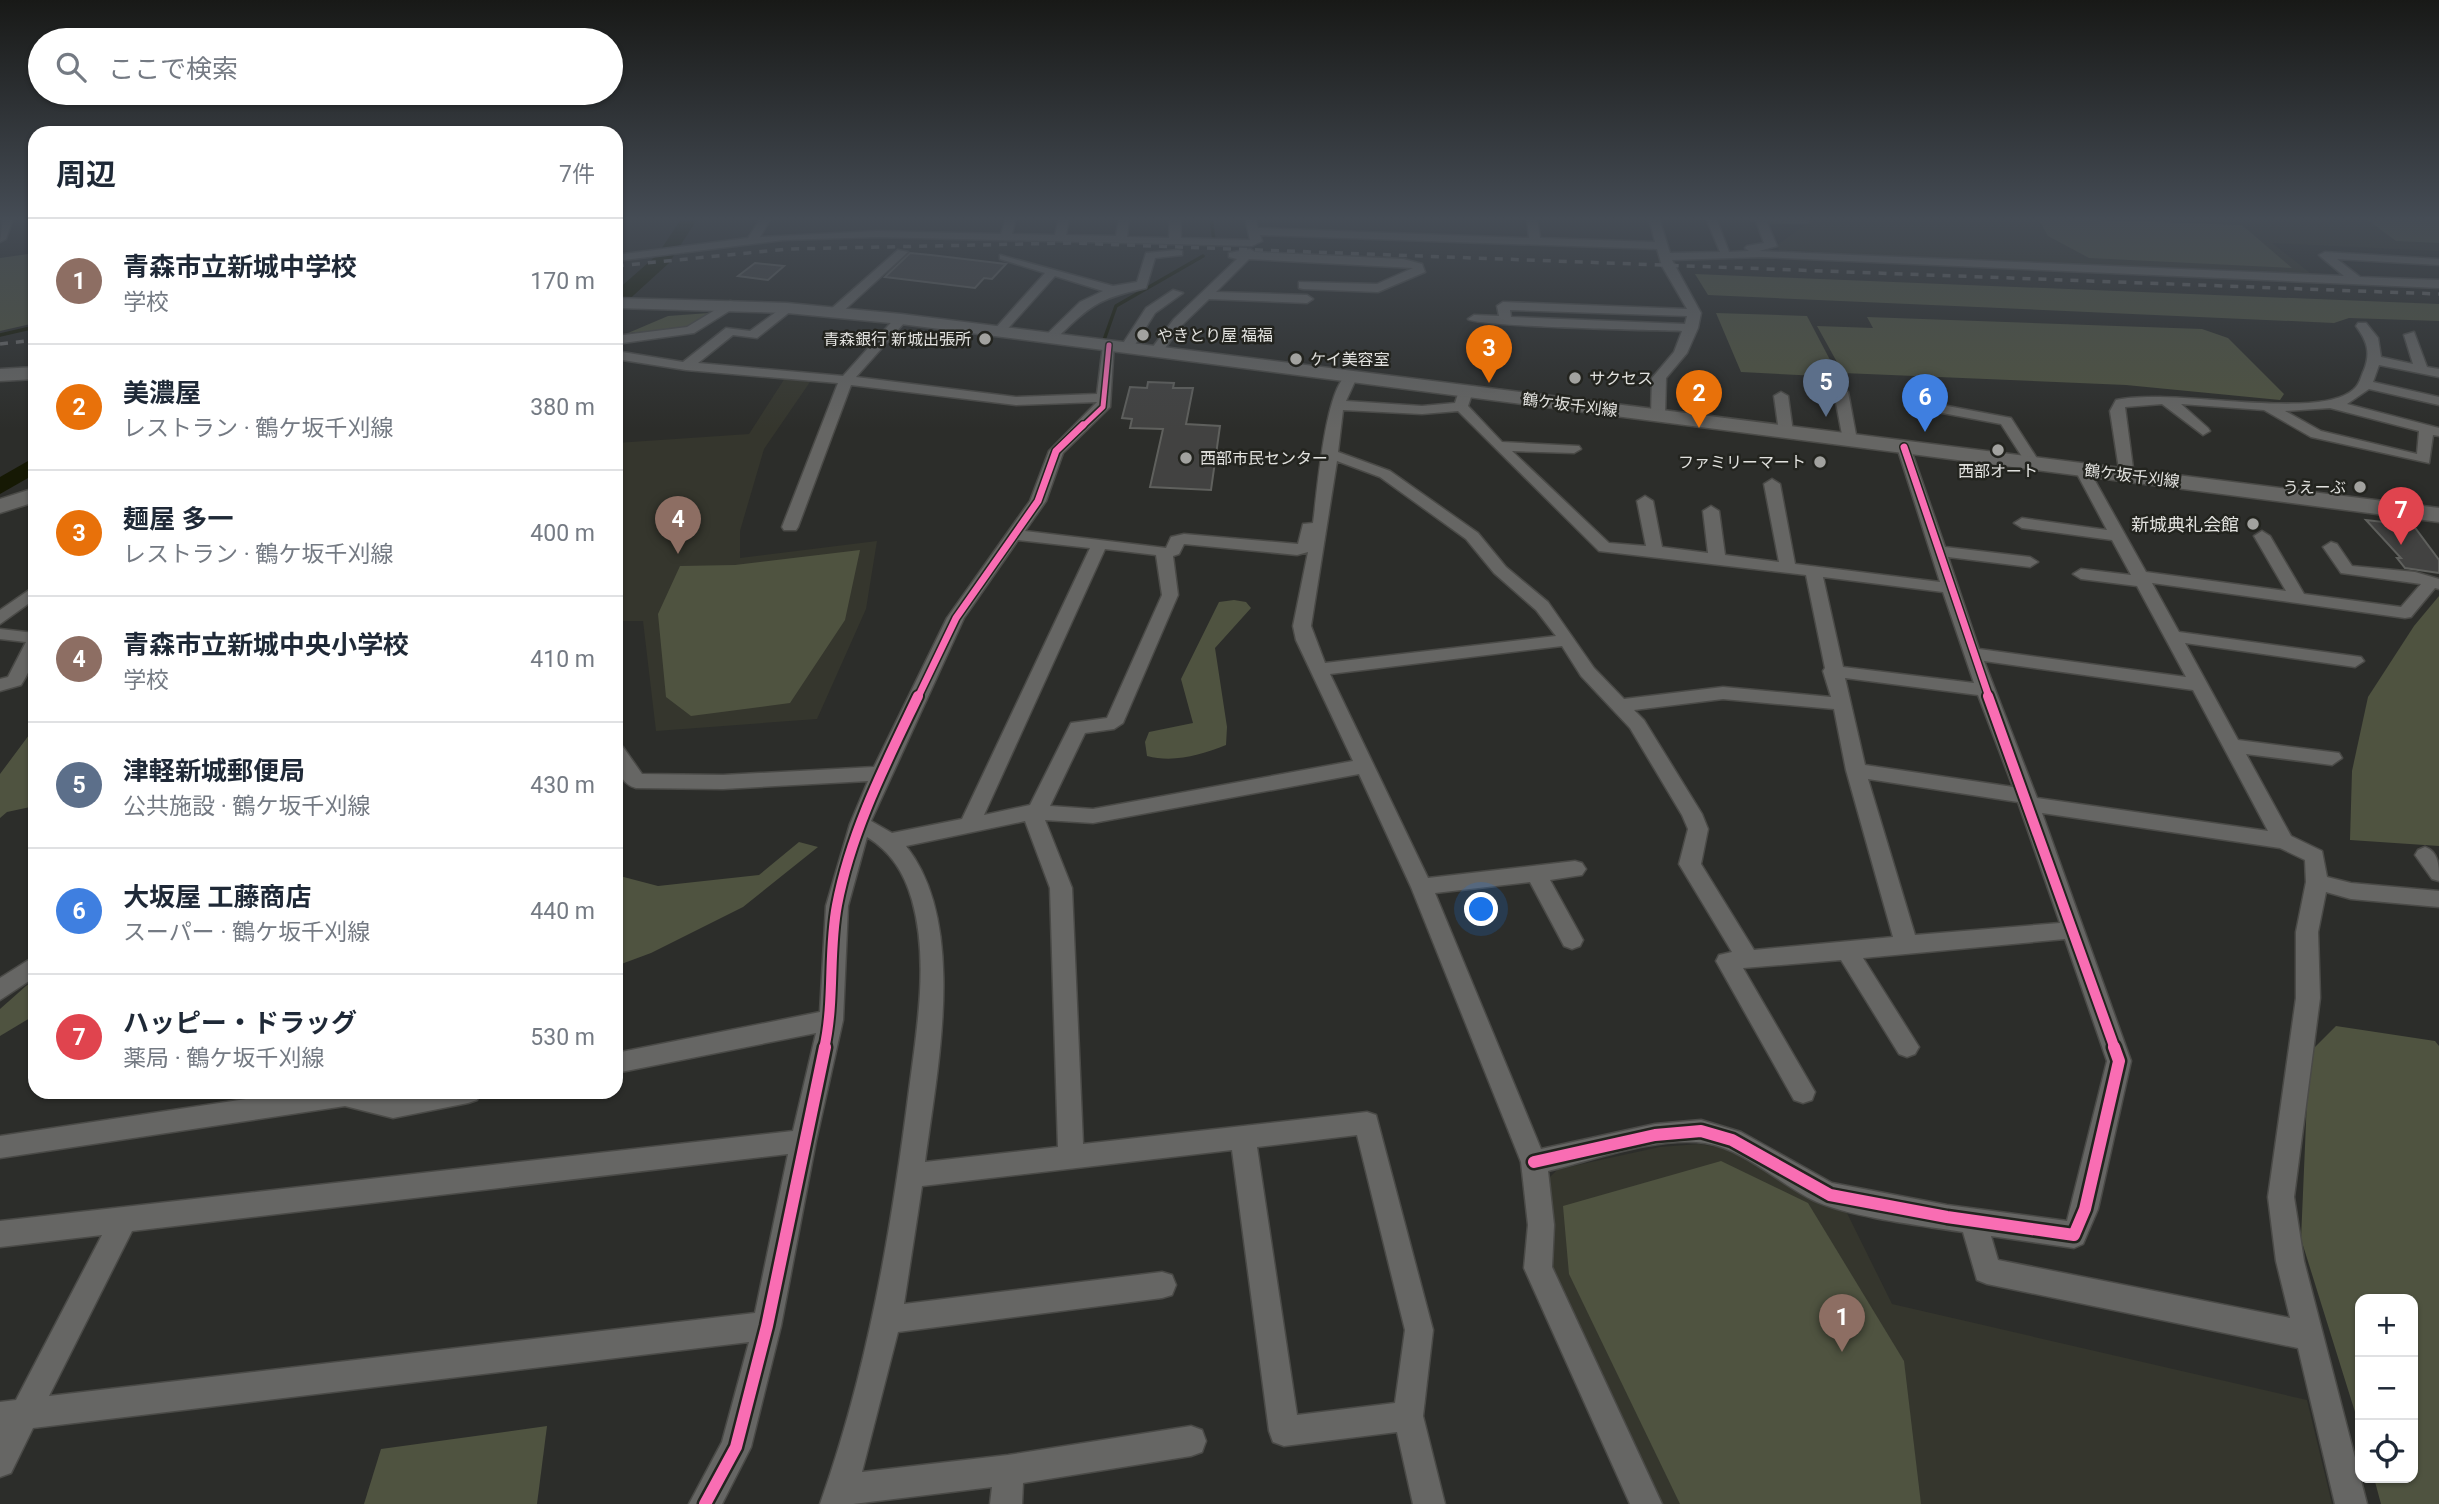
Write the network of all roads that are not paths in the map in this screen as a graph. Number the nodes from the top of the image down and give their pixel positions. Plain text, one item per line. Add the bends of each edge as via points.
1 (862, 288) edge
2 (1037, 288) edge
3 (1107, 288) edge
4 (1124, 288) edge
5 (1213, 288) edge
6 (1304, 288) edge
7 (1680, 288) edge
8 (1113, 290) junction
9 (1177, 293) dead end
10 (1206, 295) junction
11 (1307, 299) junction
12 (623, 303) edge
13 (730, 305) junction
14 (787, 307) junction
15 (835, 312) junction
16 (1695, 313) junction
17 (1312, 315) dead end
18 (901, 319) junction
19 (1474, 320) dead end
20 (1506, 321) junction
21 (2362, 326) dead end
22 (1692, 328) junction
23 (999, 331) junction
24 (2410, 335) dead end
25 (1049, 338) junction
26 (623, 339) edge
27 (1118, 346) junction
28 (1155, 352) junction
29 (623, 356) edge
30 (2375, 360) junction
31 (685, 366) junction
32 (2421, 369) junction
33 (28, 373) edge
34 (2439, 373) edge
35 (0, 375) edge
36 (1350, 377) junction
37 (846, 380) junction
38 (2365, 384) junction
39 (1840, 392) dead end
40 (1781, 396) dead end
41 (1104, 398) junction
42 (1464, 399) junction
43 (2168, 400) junction
44 (2439, 401) edge
45 (2328, 403) junction
46 (1910, 404) dead end
47 (1337, 405) junction
48 (2267, 406) junction
49 (1658, 416) junction
50 (2432, 430) edge
51 (2203, 431) dead end
52 (1786, 432) junction
53 (1850, 440) junction
54 (1498, 446) junction
55 (1904, 447) junction
56 (1574, 449) dead end
57 (1331, 454) junction
58 (2034, 463) junction
59 (2082, 470) junction
60 (2127, 476) junction
61 (1772, 484) dead end
62 (28, 497) edge
63 (1645, 500) dead end
64 (0, 506) edge
65 (1710, 511) dead end
66 (2439, 515) edge
67 (2022, 523) dead end
68 (790, 527) dead end
69 (1320, 528) junction
70 (1014, 535) junction
71 (2117, 536) junction
72 (2262, 537) dead end
73 (1100, 545) junction
74 (2331, 547) dead end
75 (1655, 551) junction
76 (1937, 551) junction
77 (1164, 553) junction
78 (1717, 559) junction
79 (2030, 562) dead end
80 (1788, 568) junction
81 (1812, 571) junction
82 (2081, 574) dead end
83 (2141, 579) junction
84 (2435, 583) edge
85 (1949, 588) junction
86 (28, 596) edge
87 (2298, 598) junction
88 (4, 613) edge
89 (0, 635) edge
90 (2171, 636) junction
91 (28, 639) edge
92 (1568, 640) junction
93 (28, 654) edge
94 (1972, 654) junction
95 (2355, 661) dead end
96 (1317, 670) junction
97 (1832, 671) junction
98 (2198, 684) junction
99 (0, 685) edge
100 (1986, 690) junction
101 (1840, 704) junction
102 (1621, 706) junction
103 (2235, 746) junction
104 (2332, 758) dead end
105 (623, 762) edge
106 (1364, 766) junction
107 (1856, 770) junction
108 (881, 773) junction
109 (2028, 800) junction
110 (1034, 812) junction
111 (860, 824) junction
112 (969, 825) junction
113 (892, 841) junction
114 (2284, 841) junction
115 (2425, 855) dead end
116 (1575, 869) dead end
117 (2439, 873) edge
118 (1536, 874) junction
119 (2317, 882) junction
120 (1422, 887) junction
121 (2439, 899) edge
122 (2074, 930) junction
123 (1572, 940) dead end
124 (1906, 943) junction
125 (1846, 948) junction
126 (1748, 959) junction
127 (28, 970) edge
128 (0, 991) edge
129 (831, 1020) junction
130 (1907, 1047) dead end
131 (623, 1062) edge
132 (1803, 1092) dead end
133 (318, 1099) edge
134 (361, 1099) edge
135 (433, 1099) edge
136 (1243, 1137) junction
137 (803, 1141) junction
138 (0, 1147) edge
139 (1071, 1155) junction
140 (1534, 1162) junction
141 (912, 1175) junction
142 (125, 1218) junction
143 (1973, 1220) junction
144 (0, 1234) edge
145 (1163, 1285) dead end
146 (885, 1320) junction
147 (766, 1326) junction
148 (2309, 1336) junction
149 (12, 1415) edge
150 (1408, 1416) junction
151 (1191, 1441) dead end
152 (0, 1462) edge
153 (1008, 1470) junction
154 (838, 1497) edge
155 (705, 1504) edge
156 (1006, 1504) edge
157 (1429, 1504) edge
158 (1646, 1504) edge
159 (2351, 1504) edge

1 - 15 street
2 - 23 street
3 - 8 street
4 - 8 street
5 - 10 street
6 - 11 street
7 - 16 street
8 - 25 street via 1069,316
9 - 27 street via 1150,311
10 - 11 street
10 - 28 street
11 - 17 street
12 - 13 main road, 鶴ケ坂千刈線
13 - 14 main road, 鶴ケ坂千刈線
13 - 26 street via 690,330
14 - 15 main road, 鶴ケ坂千刈線
14 - 31 street via 753,335 730,331
15 - 18 main road, 鶴ケ坂千刈線
16 - 20 street via 1503,306
16 - 22 street
18 - 23 main road, 鶴ケ坂千刈線
18 - 37 street
19 - 20 street
20 - 22 street
21 - 30 street via 2372,338
22 - 49 street via 1680,353 1659,378
23 - 25 main road, 鶴ケ坂千刈線
24 - 32 street
25 - 27 main road, 鶴ケ坂千刈線
27 - 28 main road, 鶴ケ坂千刈線
27 - 41 street
28 - 36 main road, 鶴ケ坂千刈線
29 - 31 street
30 - 32 street
30 - 38 street
31 - 37 street
32 - 34 street
33 - 35 main road
36 - 42 main road, 鶴ケ坂千刈線
36 - 47 street
37 - 41 street via 1016,401
37 - 68 street
38 - 44 street
38 - 45 street via 2357,394
39 - 53 street
40 - 52 street
41 - 70 street via 1103,407 1056,450 1038,500
42 - 47 street via 1422,410
42 - 49 main road, 鶴ケ坂千刈線
42 - 54 street
43 - 48 street
43 - 51 street
43 - 60 street via 2118,405
45 - 48 street via 2298,408
45 - 50 street
46 - 58 street via 2006,422
47 - 57 street
48 - 50 street via 2316,435 2424,460
49 - 52 main road, 鶴ケ坂千刈線
52 - 53 main road, 鶴ケ坂千刈線
53 - 55 main road, 鶴ケ坂千刈線
54 - 56 street
54 - 75 street via 1605,548
55 - 58 main road, 鶴ケ坂千刈線
55 - 76 street
57 - 69 street
57 - 92 street via 1385,474 1472,536 1500,570 1542,606
58 - 59 main road, 鶴ケ坂千刈線
59 - 60 main road, 鶴ケ坂千刈線
59 - 71 street
60 - 66 main road, 鶴ケ坂千刈線
61 - 80 street
62 - 64 main road
63 - 75 street
65 - 78 street
67 - 71 street
69 - 77 street via 1309,527 1305,547 1297,550 1184,539 1177,540 1173,551
69 - 96 street via 1302,626
70 - 73 street
70 - 108 street via 956,618
71 - 83 street
72 - 87 street
73 - 77 street
73 - 112 street
74 - 84 street via 2347,569
75 - 78 street
76 - 79 street
76 - 85 street
77 - 110 street via 1170,595 1114,723 1078,727
78 - 80 street
80 - 81 street
81 - 85 street
81 - 97 street
82 - 83 street
83 - 87 street
83 - 90 street
84 - 87 street via 2405,613
85 - 94 street
86 - 88 street
89 - 91 street
90 - 95 street
90 - 98 street
92 - 96 street
92 - 102 street via 1587,672
93 - 99 street via 15,681
94 - 98 street
94 - 100 street
96 - 106 street
97 - 100 street
97 - 101 street
98 - 103 street
100 - 109 street
101 - 102 street via 1723,693
101 - 107 street
102 - 126 street via 1692,814 1698,829 1690,864
103 - 104 street
103 - 114 street
105 - 108 street via 636,781 723,782
106 - 110 street via 1093,816
106 - 120 street
107 - 109 street
107 - 124 street
108 - 111 street
109 - 114 street
109 - 122 street
110 - 112 street
110 - 139 street via 1061,888
111 - 113 street
111 - 129 street via 837,906
112 - 113 street
113 - 141 street via 916,879 929,936 930,1003
114 - 119 street via 2315,856
115 - 117 street
116 - 118 street
118 - 120 street
118 - 123 street
119 - 121 street via 2351,891
119 - 148 street via 2307,932 2308,998 2281,1197 2290,1262
120 - 140 street
122 - 124 street
122 - 143 street via 2119,1061 2085,1209 2074,1235
124 - 125 street
125 - 126 street
125 - 130 street
126 - 132 street via 1727,961
127 - 128 street
129 - 131 street
129 - 137 street
133 - 138 street
134 - 135 street via 393,1107
136 - 139 street
136 - 150 street via 1284,1431
136 - 150 street via 1367,1123 1419,1330
137 - 142 street
137 - 147 street
139 - 141 street
140 - 143 street via 1682,1129 1714,1133 1830,1195
140 - 158 street via 1541,1225 1538,1268
141 - 146 street
142 - 144 street
142 - 149 street
143 - 148 street via 1987,1271
145 - 146 street
146 - 154 street via 866,1408
147 - 149 street
147 - 155 street via 736,1447
148 - 159 street
149 - 152 street
150 - 157 street
151 - 153 street
153 - 154 street
153 - 156 street

